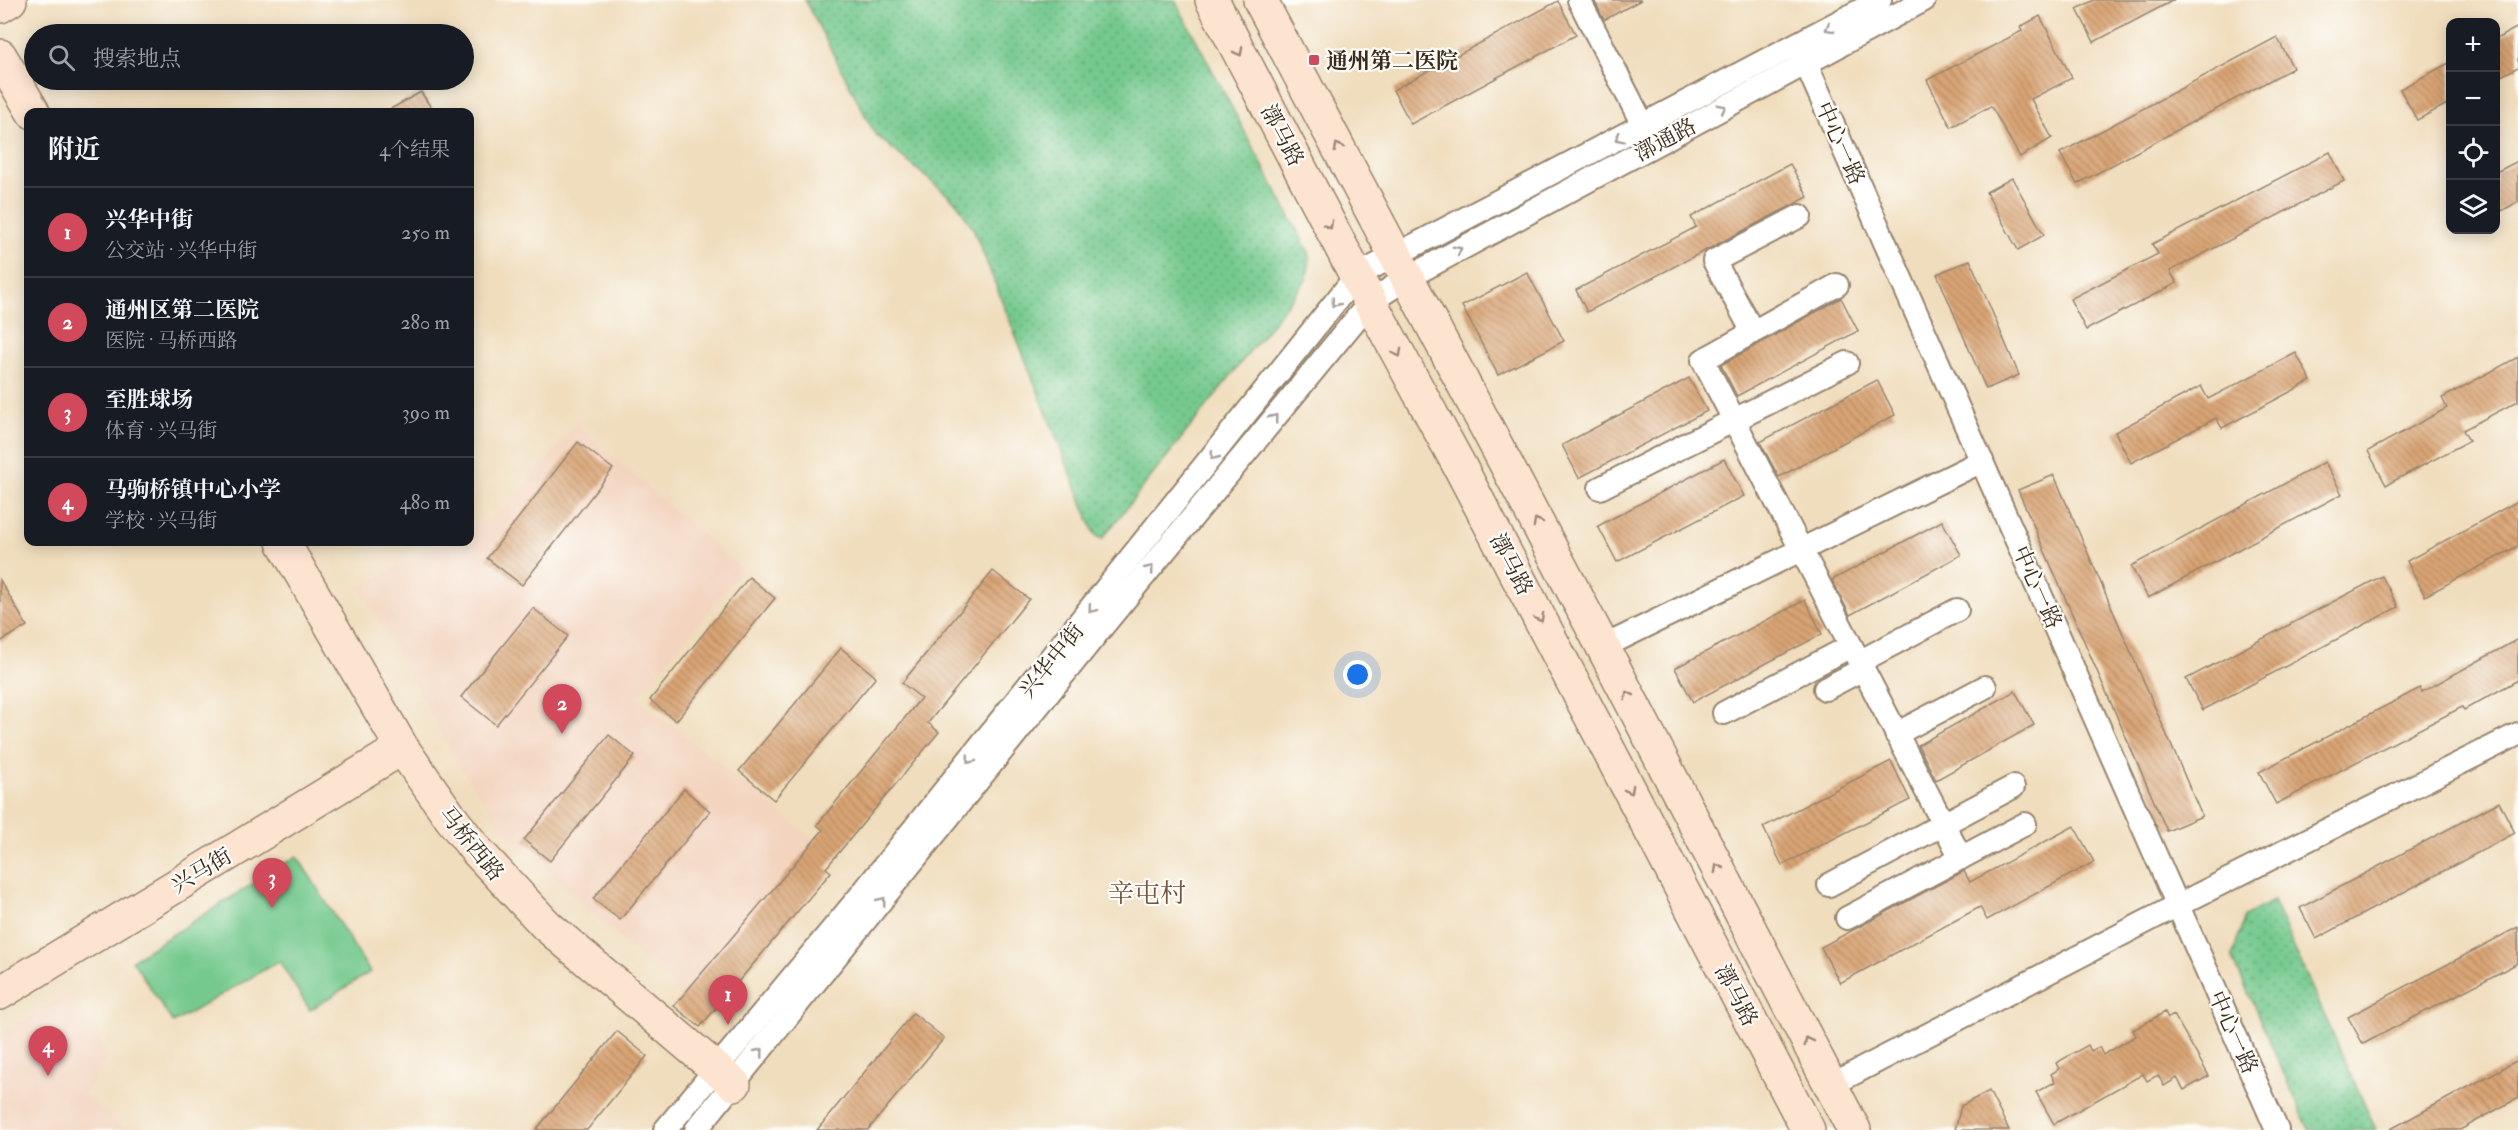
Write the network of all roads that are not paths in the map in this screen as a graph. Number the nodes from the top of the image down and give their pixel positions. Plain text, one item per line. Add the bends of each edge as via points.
1 (10, 0) edge
2 (1212, 0) edge
3 (1260, 0) edge
4 (1579, 0) edge
5 (1880, 0) edge
6 (1924, 0) edge
7 (0, 6) edge
8 (1801, 54) junction
9 (0, 56) edge
10 (31, 108) edge
11 (1644, 125) junction
12 (1800, 216) dead end
13 (1401, 266) junction
14 (1837, 285) dead end
15 (1363, 289) junction
16 (1753, 332) junction
17 (1847, 363) dead end
18 (1736, 421) junction
19 (1982, 461) junction
20 (1600, 488) dead end
21 (285, 546) edge
22 (1801, 550) junction
23 (1957, 610) dead end
24 (1603, 647) junction
25 (1858, 659) junction
26 (1985, 687) dead end
27 (1825, 689) dead end
28 (1724, 713) dead end
29 (1896, 734) junction
30 (2518, 734) edge
31 (402, 748) junction
32 (2013, 787) dead end
33 (1944, 824) junction
34 (2025, 824) dead end
35 (1961, 858) junction
36 (1829, 885) dead end
37 (2178, 905) junction
38 (1847, 918) dead end
39 (0, 993) edge
40 (725, 1076) junction
41 (1831, 1085) junction
42 (665, 1130) edge
43 (696, 1130) edge
44 (1808, 1130) edge
45 (1854, 1130) edge
46 (2277, 1130) edge

1 - 7 main road
2 -> 15 main road, 漷马路
13 -> 3 main road, 漷马路
4 - 11 street
5 -> 8 street, 漷通路
6 - 8 street, 漷通路
8 - 11 street, 漷通路
13 -> 8 street, 漷通路
8 - 19 street, 中心一路
9 - 10 main road
11 -> 13 street, 漷通路
12 - 16 street via 1714,261
13 - 15 street, 兴华中街
24 -> 13 main road, 漷马路
14 - 16 street
15 - 40 street, 兴华中街 via 1029,687
15 -> 44 main road, 漷马路
16 - 18 street via 1703,360
17 - 18 street
18 - 20 street
18 - 22 street
19 - 22 street
19 - 37 street, 中心一路
21 - 31 main road, 马桥西路
22 - 24 street
22 - 25 street
23 - 25 street
41 -> 24 main road, 漷马路
25 - 27 street
25 - 28 street
25 - 29 street
26 - 29 street
29 - 33 street
30 - 37 street
31 - 39 main road, 兴马街
31 - 40 main road, 马桥西路 via 476,850 547,926
32 - 33 street
33 - 35 street
33 - 36 street
34 - 35 street
35 - 38 street
37 - 41 street
37 - 46 street, 中心一路
40 - 42 street, 兴华中街
40 - 43 street, 兴华中街
41 - 45 main road, 漷马路

